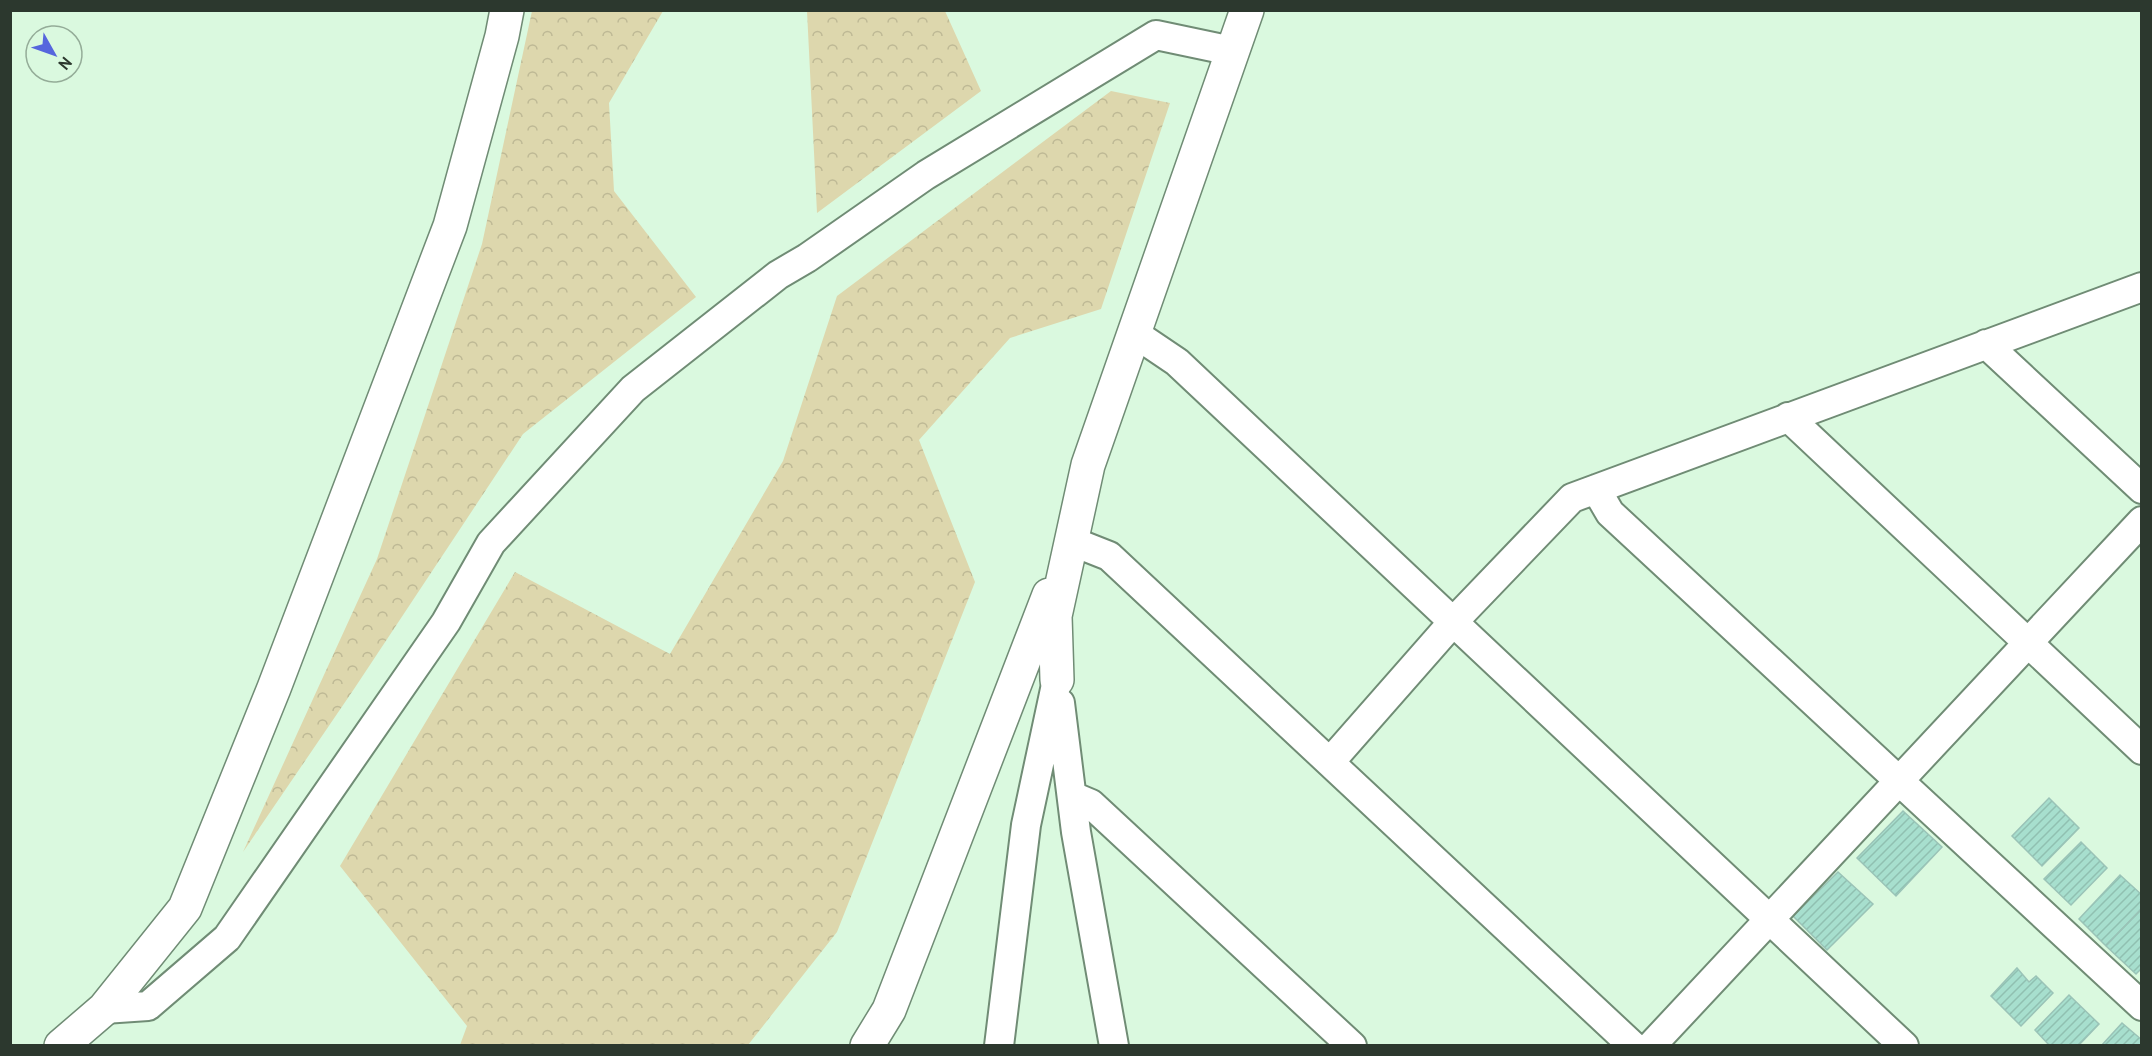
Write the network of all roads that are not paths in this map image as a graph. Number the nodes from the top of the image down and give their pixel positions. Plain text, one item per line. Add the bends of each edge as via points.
1 (507, 10) edge
2 (1247, 10) edge
3 (1232, 51) junction
4 (2142, 287) edge
5 (1134, 333) junction
6 (1986, 344) junction
7 (1788, 417) junction
8 (1596, 489) junction
9 (2142, 489) edge
10 (2142, 521) edge
11 (1071, 541) junction
12 (1453, 622) junction
13 (2027, 643) junction
14 (1058, 680) junction
15 (2142, 750) edge
16 (1330, 762) junction
17 (1899, 780) junction
18 (1072, 796) junction
19 (1769, 920) junction
20 (2142, 1006) edge
21 (104, 1009) junction
22 (61, 1046) edge
23 (867, 1046) edge
24 (999, 1046) edge
25 (1114, 1046) edge
26 (1352, 1046) edge
27 (1633, 1046) edge
28 (1651, 1046) edge
29 (1904, 1046) edge

1 - 21 street via 450,226 278,677 185,908
2 - 3 street
3 - 5 street
3 - 21 street via 1156,35 926,176 778,275 633,389 491,543 446,622 227,938 148,1006
4 - 6 street
5 - 11 street via 1088,465
5 - 12 street via 1176,362
6 - 7 street
6 - 9 street
7 - 8 street
7 - 13 street
8 - 12 street via 1572,498
8 - 17 street via 1610,513
10 - 13 street
11 - 14 street via 1055,616
11 - 16 street via 1108,556
11 - 23 street via 889,1010
12 - 16 street
12 - 19 street
13 - 15 street
13 - 17 street
14 - 18 street
14 - 24 street via 1026,825
16 - 27 street
17 - 19 street
17 - 20 street
18 - 25 street
18 - 26 street via 1091,804
19 - 28 street
19 - 29 street
21 - 22 street

